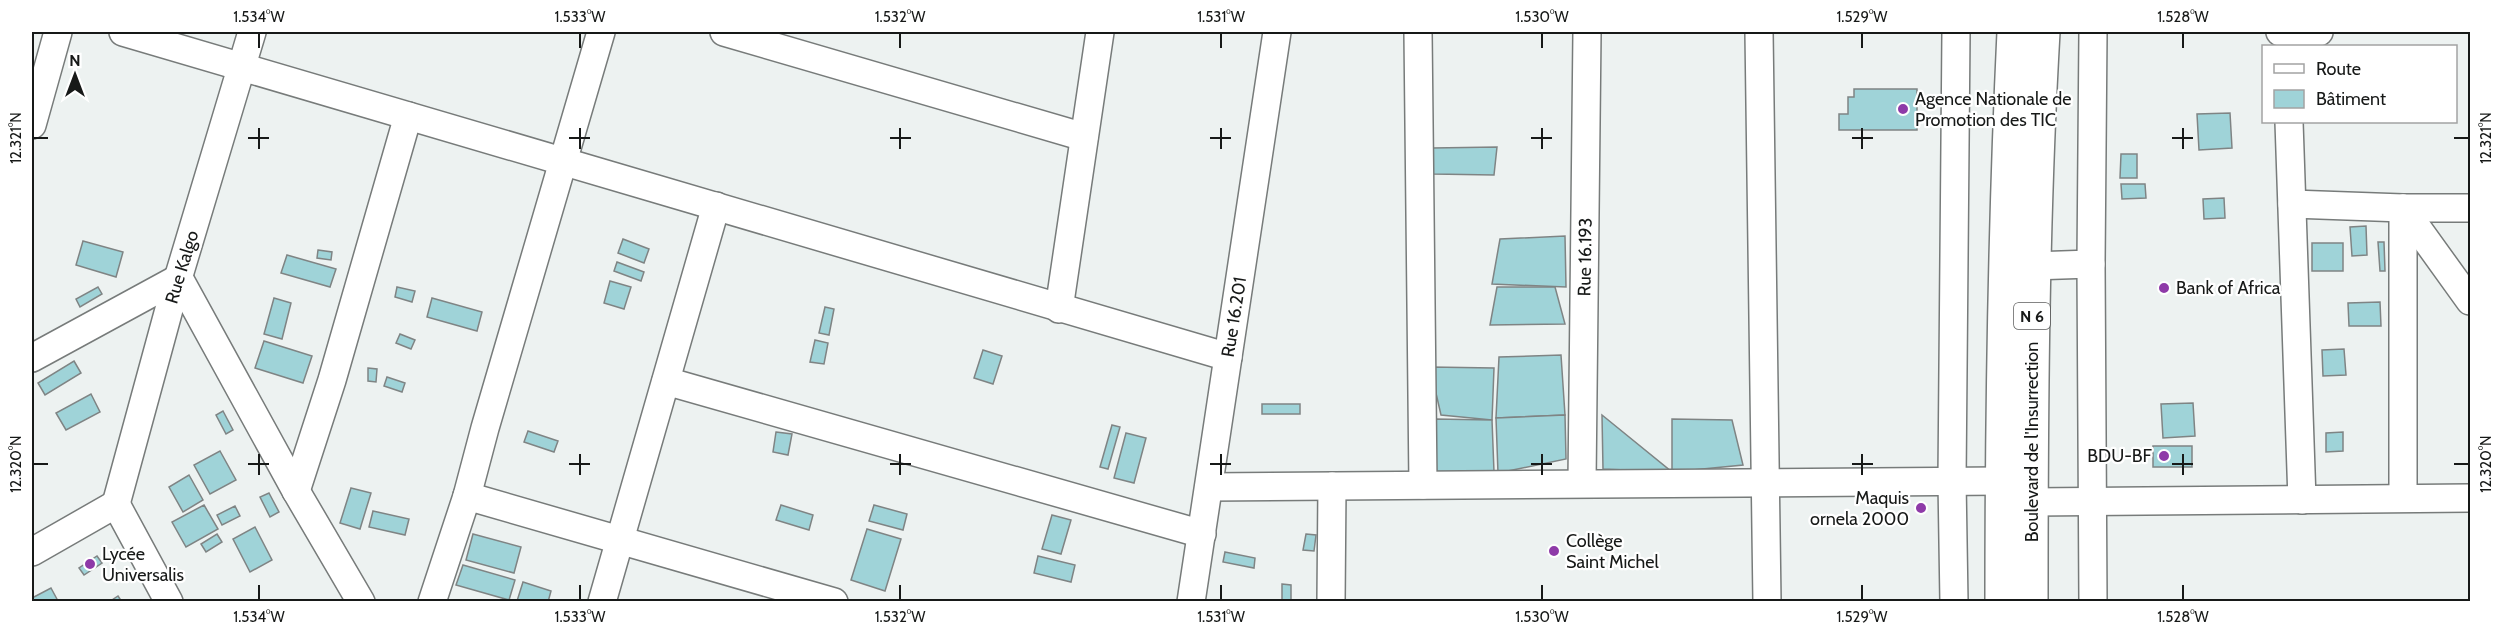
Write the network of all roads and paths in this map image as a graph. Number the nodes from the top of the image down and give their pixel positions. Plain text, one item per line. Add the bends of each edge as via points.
1 (58, 32) edge
2 (123, 32) edge
3 (252, 32) edge
4 (601, 32) edge
5 (724, 32) edge
6 (1100, 32) edge
7 (1277, 32) edge
8 (1418, 32) edge
9 (1587, 32) edge
10 (1759, 32) edge
11 (1956, 32) edge
12 (2014, 32) edge
13 (2043, 32) edge
14 (2093, 32) edge
15 (2280, 32) edge
16 (2284, 32) edge
17 (2319, 32) edge
18 (241, 66) junction
19 (408, 116) junction
20 (2289, 123) edge
21 (32, 125) edge
22 (1084, 137) junction
23 (563, 161) junction
24 (2292, 204) junction
25 (716, 206) junction
26 (2403, 208) junction
27 (2470, 208) edge
28 (2091, 264) junction
29 (2032, 266) junction
30 (179, 278) junction
31 (2470, 301) edge
32 (1059, 309) junction
33 (1228, 357) junction
34 (32, 358) edge
35 (666, 381) junction
36 (1952, 481) junction
37 (2002, 481) junction
38 (1582, 482) junction
39 (1766, 482) junction
40 (1423, 485) junction
41 (1332, 486) junction
42 (1209, 487) junction
43 (296, 491) junction
44 (467, 496) junction
45 (2403, 498) junction
46 (2470, 498) edge
47 (2302, 500) junction
48 (2092, 501) junction
49 (2031, 502) junction
50 (116, 504) junction
51 (1202, 534) junction
52 (619, 540) junction
53 (32, 552) edge
54 (169, 602) edge
55 (361, 602) edge
56 (432, 602) edge
57 (602, 602) edge
58 (834, 602) edge
59 (1191, 602) edge
60 (1331, 602) edge
61 (1767, 602) edge
62 (1954, 602) edge
63 (2002, 602) edge
64 (2031, 602) edge
65 (2093, 602) edge

1 - 21 street
2 - 18 street
3 - 18 street, Rue Kalgo
4 - 23 street
5 - 22 street
6 - 22 street
7 - 33 street, Rue 16.201
8 - 40 street
9 - 38 street, Rue 16.193
10 - 39 street
11 - 36 street
12 - 37 main road, Boulevard de l'Insurrection / N 6
13 - 29 main road, Boulevard de l'Insurrection / N 6
14 - 28 street
15 - 16 street
16 - 17 street
18 - 19 street
18 - 30 street, Rue Kalgo
19 - 23 street
19 - 43 street
20 - 24 street
22 - 32 street
23 - 25 street
23 - 44 street
24 - 26 street
24 - 47 street
25 - 32 street
25 - 35 street
26 - 27 street
26 - 31 street
26 - 45 street
28 - 29 street
28 - 48 street
29 - 49 main road, Boulevard de l'Insurrection / N 6
30 - 34 street
30 - 43 street
30 - 50 street, Rue Kalgo
32 - 33 street
33 - 42 street, Rue 16.201
35 - 51 street
35 - 52 street
36 - 37 street
36 - 39 street
36 - 62 street
37 - 63 main road, Boulevard de l'Insurrection / N 6
38 - 39 street
38 - 40 street
39 - 61 street
40 - 41 street
41 - 42 street
41 - 60 street
42 - 51 street, Rue 16.201
43 - 55 street
44 - 52 street
44 - 56 street
45 - 46 street
45 - 47 street
47 - 48 street
48 - 49 street
48 - 65 street
49 - 64 main road, Boulevard de l'Insurrection / N 6
50 - 53 street
50 - 54 street
51 - 59 street, Rue 16.201
52 - 57 street
52 - 58 street

